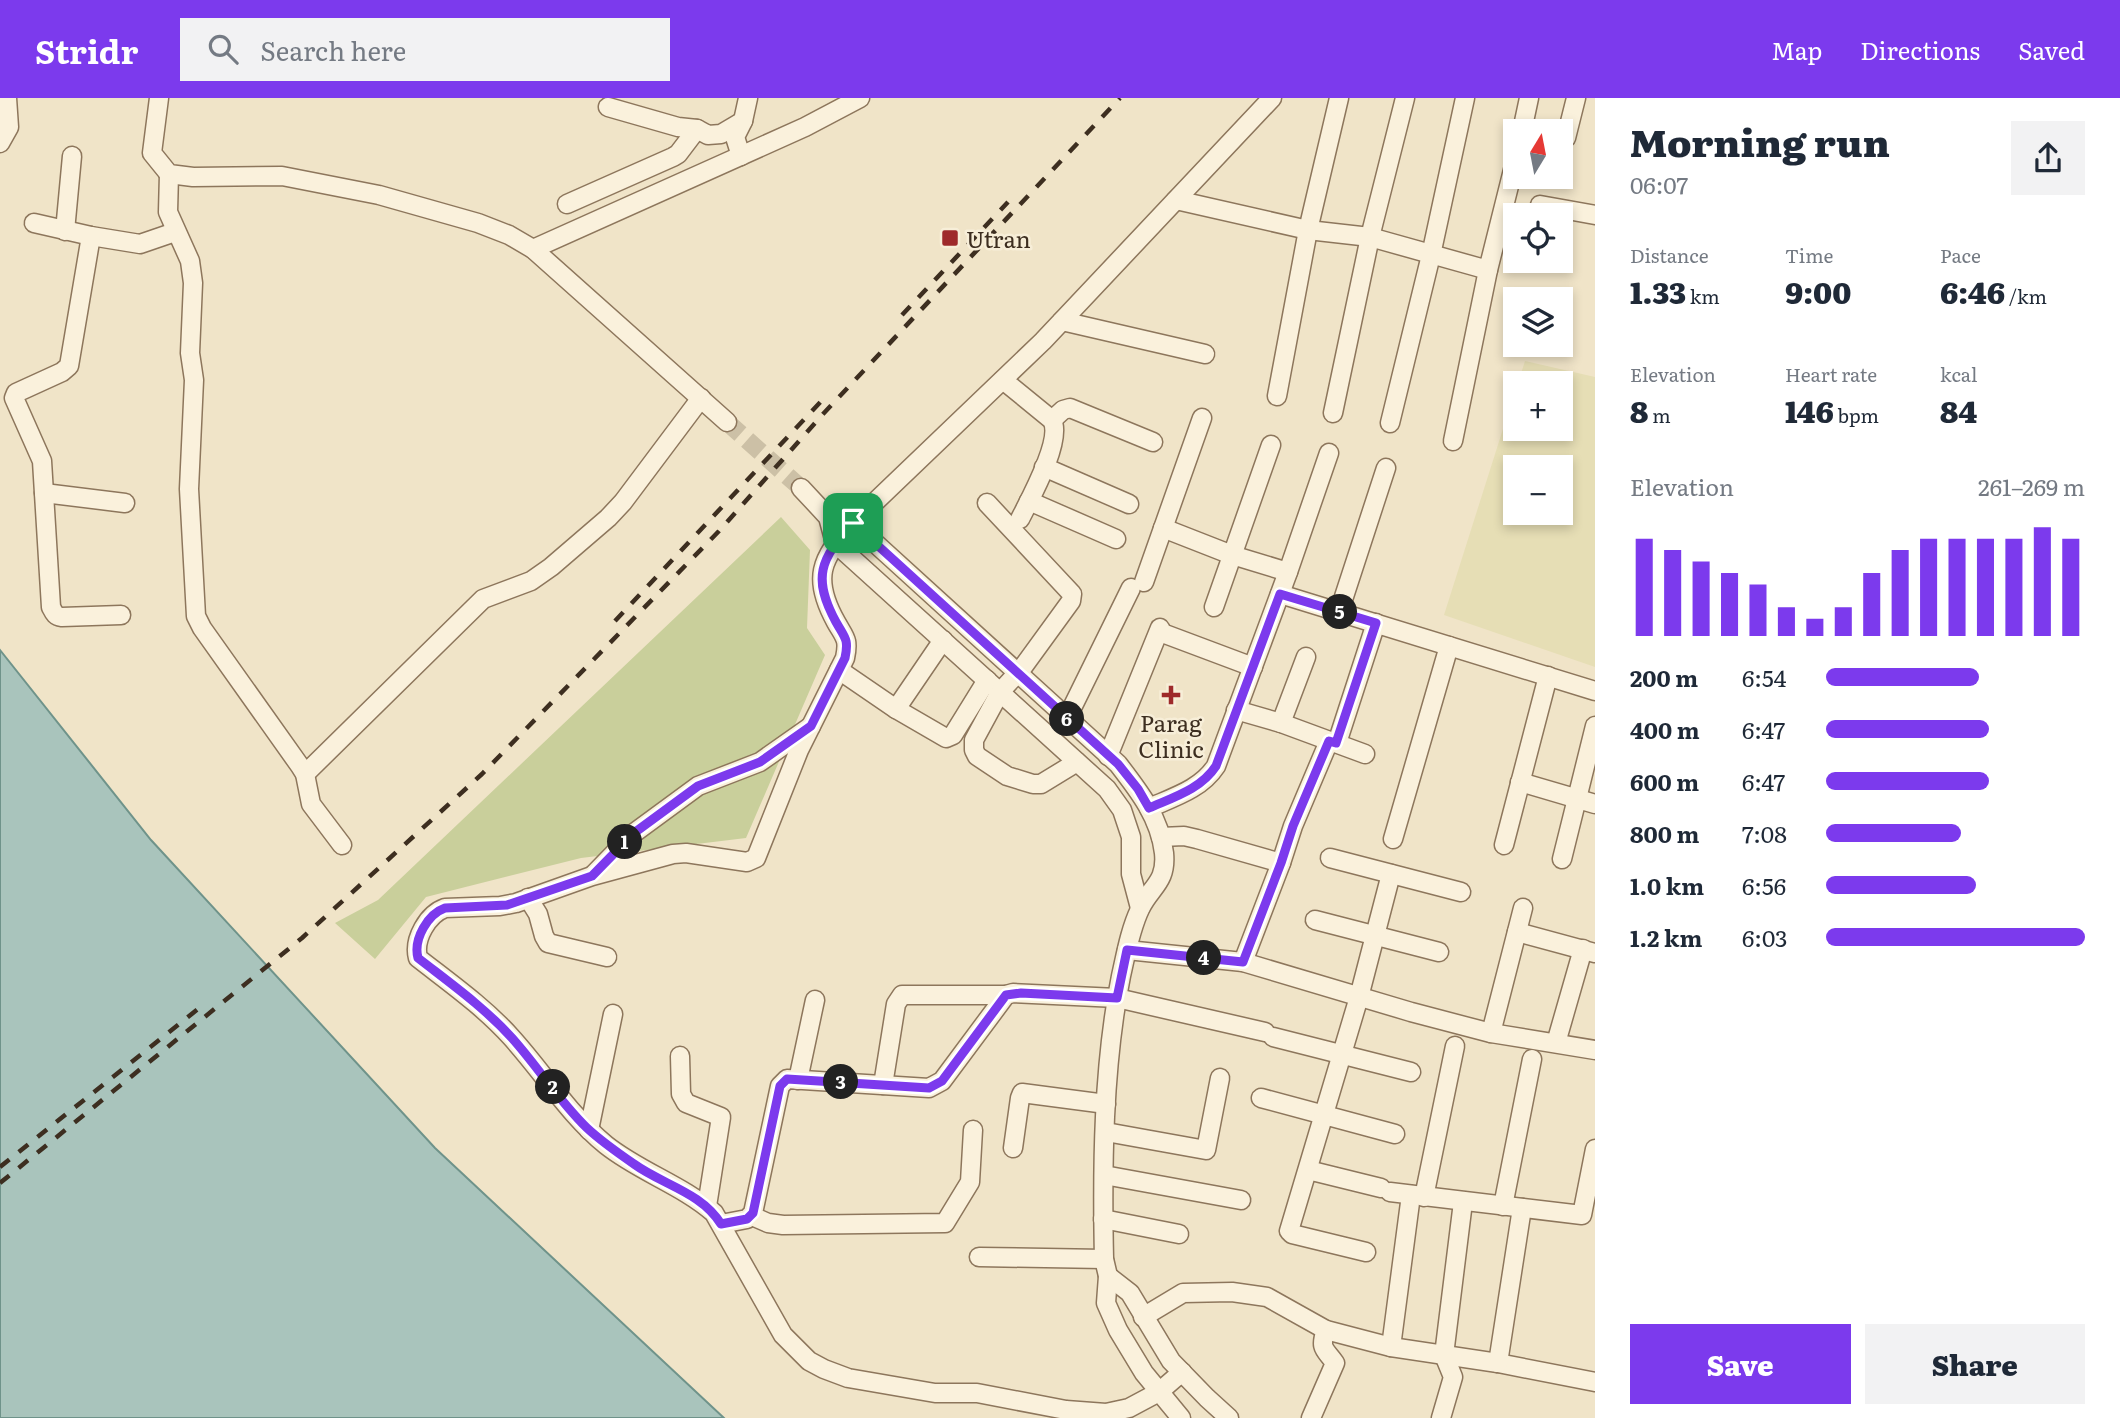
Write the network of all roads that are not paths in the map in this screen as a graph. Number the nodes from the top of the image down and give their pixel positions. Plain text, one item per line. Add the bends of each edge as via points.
1 (7, 98) edge
2 (159, 98) edge
3 (748, 98) edge
4 (860, 98) edge
5 (1272, 98) edge
6 (1339, 98) edge
7 (1405, 98) edge
8 (1465, 98) edge
9 (1529, 98) edge
10 (1576, 98) edge
11 (608, 107) dead end
12 (1525, 119) edge
13 (1571, 119) edge
14 (743, 121) junction
15 (697, 129) junction
16 (0, 143) edge
17 (72, 156) dead end
18 (741, 156) junction
19 (169, 174) junction
20 (1508, 189) edge
21 (1176, 200) junction
22 (567, 204) dead end
23 (1573, 211) edge
24 (1595, 215) edge
25 (34, 222) dead end
26 (1308, 230) junction
27 (65, 231) junction
28 (175, 232) junction
29 (91, 236) junction
30 (1370, 237) junction
31 (533, 249) junction
32 (1431, 255) junction
33 (1488, 270) junction
34 (1062, 321) junction
35 (1205, 354) dead end
36 (1003, 380) junction
37 (7, 393) edge
38 (1277, 396) dead end
39 (701, 398) junction
40 (1332, 413) dead end
41 (1202, 418) dead end
42 (1052, 420) junction
43 (727, 422) tunnel mouth
44 (1390, 423) dead end
45 (1453, 441) dead end
46 (1153, 442) dead end
47 (1271, 445) dead end
48 (1329, 453) dead end
49 (1044, 467) junction
50 (1386, 468) dead end
51 (801, 488) tunnel mouth
52 (44, 493) junction
53 (1029, 501) junction
54 (125, 503) dead end
55 (987, 503) dead end
56 (1129, 504) dead end
57 (828, 517) junction
58 (1020, 519) dead end
59 (853, 523) junction
60 (1163, 528) junction
61 (1116, 539) dead end
62 (835, 543) junction
63 (1232, 555) junction
64 (1288, 572) junction
65 (1280, 594) junction
66 (1214, 607) dead end
67 (1339, 612) junction
68 (121, 615) dead end
69 (1376, 623) junction
70 (943, 640) junction
71 (1449, 646) junction
72 (1306, 657) dead end
73 (1252, 667) junction
74 (839, 670) junction
75 (1018, 673) junction
76 (1548, 676) junction
77 (993, 686) junction
78 (1595, 691) edge
79 (896, 709) junction
80 (1236, 710) junction
81 (1067, 718) junction
82 (1281, 723) junction
83 (811, 726) junction
84 (1595, 726) edge
85 (1333, 742) junction
86 (1365, 754) dead end
87 (1108, 756) junction
88 (1077, 762) junction
89 (305, 775) junction
90 (1520, 782) junction
91 (1576, 799) junction
92 (1595, 804) edge
93 (1149, 808) junction
94 (1161, 836) junction
95 (1394, 839) dead end
96 (342, 845) dead end
97 (1504, 845) dead end
98 (1330, 858) dead end
99 (1562, 859) dead end
100 (1281, 863) junction
101 (1391, 874) junction
102 (592, 876) junction
103 (1461, 891) dead end
104 (528, 898) junction
105 (1140, 908) junction
106 (1523, 908) dead end
107 (1315, 920) dead end
108 (1517, 932) junction
109 (1377, 935) junction
110 (1127, 950) junction
111 (1589, 951) edge
112 (1439, 953) dead end
113 (607, 957) dead end
114 (1243, 962) junction
115 (1006, 995) junction
116 (1359, 997) junction
117 (1117, 998) junction
118 (815, 1000) dead end
119 (613, 1014) dead end
120 (1491, 1033) junction
121 (1556, 1043) junction
122 (1455, 1046) dead end
123 (1595, 1050) edge
124 (1342, 1055) junction
125 (680, 1056) dead end
126 (1532, 1059) dead end
127 (1411, 1072) dead end
128 (1220, 1078) dead end
129 (798, 1080) junction
130 (883, 1085) junction
131 (1261, 1098) dead end
132 (1106, 1104) junction
133 (1324, 1115) junction
134 (589, 1130) junction
135 (974, 1130) dead end
136 (1106, 1132) junction
137 (1395, 1133) dead end
138 (1013, 1148) dead end
139 (1595, 1149) edge
140 (1308, 1170) junction
141 (1104, 1175) junction
142 (1418, 1196) junction
143 (1241, 1200) dead end
144 (1463, 1202) junction
145 (707, 1206) junction
146 (1503, 1206) junction
147 (1522, 1208) junction
148 (752, 1216) junction
149 (1588, 1217) edge
150 (1103, 1219) junction
151 (721, 1224) junction
152 (1179, 1234) dead end
153 (1366, 1252) dead end
154 (979, 1257) dead end
155 (1106, 1267) junction
156 (1143, 1317) junction
157 (1325, 1330) junction
158 (1391, 1347) junction
159 (1444, 1355) junction
160 (1498, 1363) junction
161 (1182, 1373) junction
162 (1595, 1382) edge
163 (1159, 1392) junction
164 (1181, 1418) edge
165 (1229, 1418) edge
166 (1311, 1418) edge
167 (1441, 1418) edge

1 - 16 street via 9,127
2 - 19 street via 152,153
3 - 14 street
4 - 18 street
5 - 21 street
6 - 26 street
7 - 30 street
8 - 32 street
9 - 12 street
10 - 13 street
11 - 15 street
14 - 15 street via 721,134 708,135
14 - 18 street via 735,138
15 - 22 street via 673,157
17 - 27 street
18 - 31 street
19 - 28 street via 168,212
19 - 31 street via 282,176 379,195 478,223
20 - 33 street
21 - 26 street
21 - 34 street
23 - 24 street
25 - 27 street
26 - 30 street
26 - 38 street
27 - 29 street
28 - 29 street via 140,244
28 - 89 street via 190,261 193,283 189,489 196,616
29 - 37 street via 69,366
30 - 32 street
30 - 40 street
31 - 39 street
32 - 33 street
32 - 44 street
33 - 45 street
34 - 35 street
34 - 36 street
36 - 42 street
36 - 59 street
37 - 52 street via 42,461
39 - 43 street
39 - 89 street via 608,518 531,581 483,599
41 - 60 street
42 - 46 street via 1070,408
42 - 49 street via 1055,429
47 - 63 street
48 - 64 street
49 - 53 street
49 - 56 street
50 - 67 street
51 - 57 street
52 - 54 street
52 - 68 street via 53,612 62,617
53 - 58 street
53 - 61 street
55 - 75 street via 1072,594
57 - 59 street
57 - 62 street
59 - 62 street
59 - 75 street
60 - 63 street
60 - 81 street
62 - 70 street
62 - 74 street via 823,565 822,585 825,602 848,646
63 - 64 street
63 - 66 street
64 - 65 street
65 - 67 street
65 - 73 street
67 - 69 street
69 - 71 street
69 - 85 street
70 - 77 street
70 - 79 street
71 - 76 street
71 - 95 street
72 - 82 street
73 - 80 street
73 - 87 street via 1162,631
74 - 79 street
74 - 83 street
75 - 77 street
75 - 81 street
76 - 78 street
76 - 90 street
77 - 79 street via 950,737 942,737
77 - 88 street
77 - 88 street via 974,740 976,756 1007,776 1033,784 1041,784
80 - 82 street
80 - 93 street via 1209,777
81 - 87 street
82 - 85 street
83 - 102 street via 760,762 698,786 634,833
83 - 102 street via 756,859 747,862 673,854
84 - 91 street
85 - 86 street
85 - 100 street via 1293,826
87 - 93 street
88 - 105 street via 1122,810 1131,837 1131,874
89 - 96 street via 311,804
90 - 91 street
90 - 97 street
91 - 92 street
91 - 99 street
93 - 94 street
94 - 100 street via 1184,836
94 - 105 street via 1165,855 1161,880
98 - 101 street
100 - 114 street
101 - 103 street
101 - 109 street
102 - 104 street
104 - 113 street via 548,943
104 - 134 street via 500,906 437,911 430,916 416,951 418,958 511,1037
105 - 110 street
106 - 108 street
107 - 109 street
108 - 111 street
108 - 120 street
109 - 112 street
109 - 116 street
110 - 114 street
110 - 117 street
111 - 121 street
114 - 116 street
115 - 117 street
115 - 130 street via 942,1081 929,1088
115 - 130 street via 902,995 896,1004
116 - 120 street
116 - 124 street
117 - 124 street
117 - 132 street
118 - 129 street
119 - 134 street
120 - 121 street
121 - 123 street
122 - 142 street
124 - 127 street
124 - 133 street
125 - 145 street via 683,1099 721,1117
126 - 146 street
128 - 136 street via 1206,1150
129 - 130 street
129 - 148 street via 787,1079 780,1086
131 - 133 street
132 - 136 street
132 - 138 street via 1022,1093
133 - 137 street
133 - 140 street
134 - 145 street via 638,1168
135 - 148 street via 970,1182 945,1223 783,1225
136 - 141 street
139 - 149 street
140 - 142 street
140 - 153 street via 1290,1233
141 - 143 street
141 - 150 street
142 - 144 street
142 - 158 street
144 - 146 street
144 - 159 street
145 - 151 street
146 - 147 street
147 - 149 street
147 - 160 street
148 - 151 street
150 - 152 street
150 - 155 street
151 - 163 street via 783,1335 824,1369 848,1378 935,1393 978,1393 1106,1413 1129,1408
154 - 155 street
155 - 156 street via 1130,1293
155 - 163 street via 1106,1303
156 - 157 street via 1183,1293 1232,1292 1267,1297
156 - 161 street
157 - 158 street
157 - 166 street via 1323,1349 1335,1363
158 - 159 street
159 - 160 street
159 - 167 street via 1453,1377
160 - 162 street
161 - 163 street
161 - 165 street
163 - 164 street

